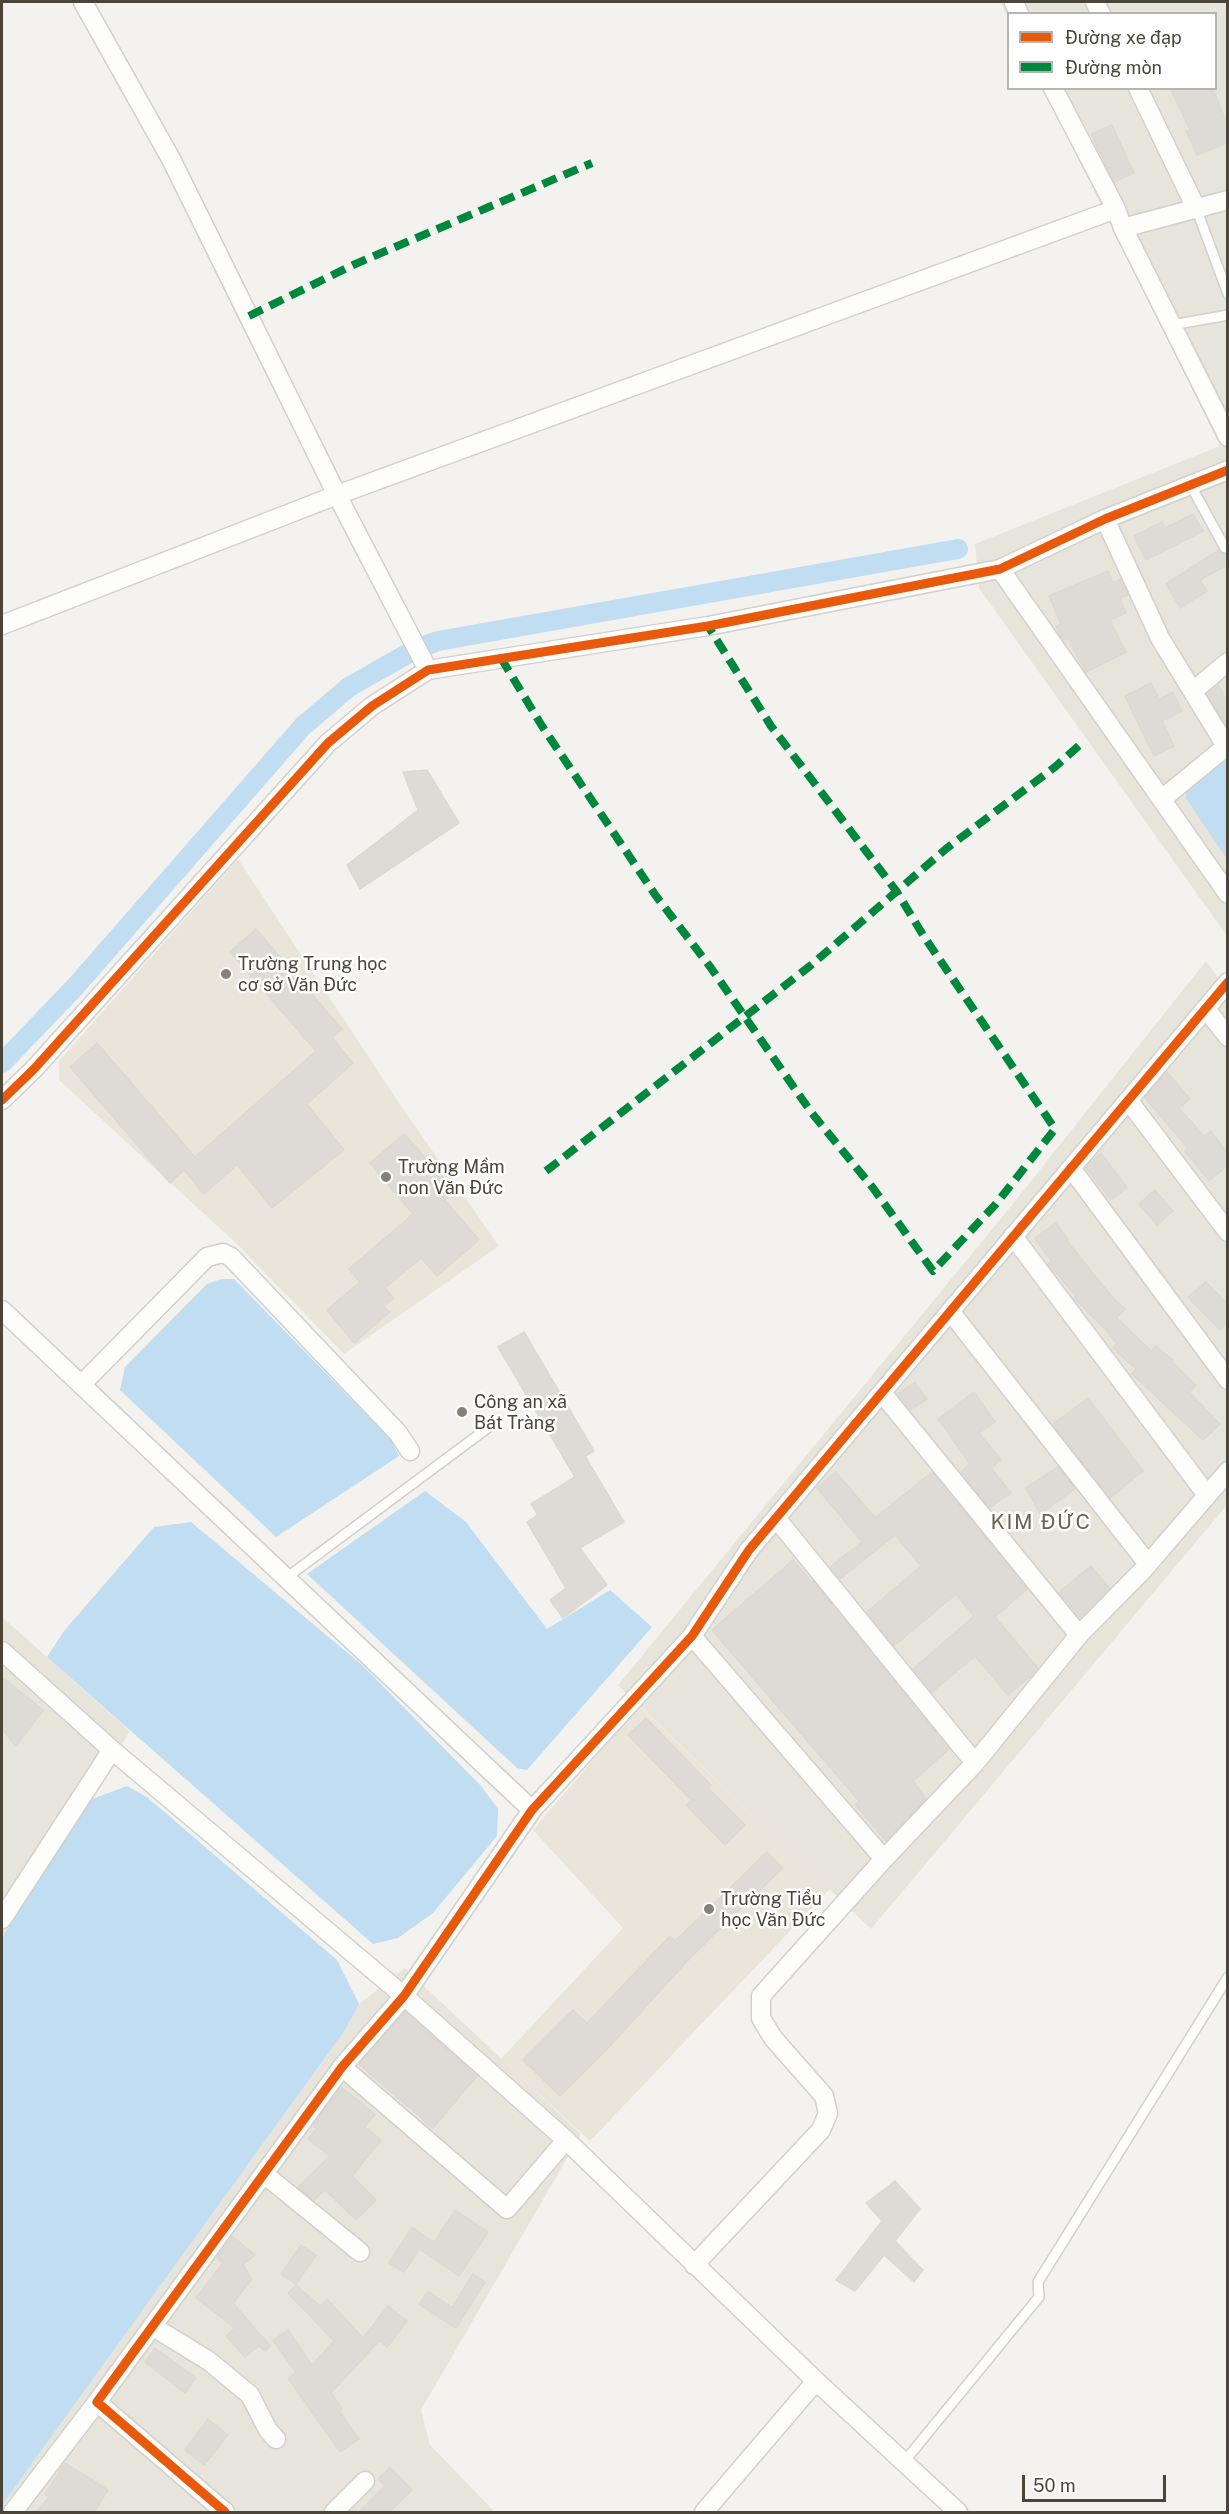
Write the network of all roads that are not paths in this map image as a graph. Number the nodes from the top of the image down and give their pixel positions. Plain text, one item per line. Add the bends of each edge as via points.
1 (83, 2) edge
2 (1054, 90) edge
3 (1138, 90) edge
4 (1227, 200) edge
5 (1197, 208) junction
6 (1116, 209) junction
7 (1123, 228) junction
8 (1227, 294) edge
9 (1227, 315) edge
10 (1172, 325) junction
11 (1227, 437) edge
12 (1227, 470) edge
13 (1190, 484) junction
14 (337, 495) junction
15 (1105, 519) junction
16 (1225, 548) dead end
17 (1000, 569) junction
18 (2, 625) edge
19 (1227, 662) edge
20 (425, 665) junction
21 (1193, 691) junction
22 (1227, 745) edge
23 (1162, 799) junction
24 (1227, 894) edge
25 (1227, 982) edge
26 (1206, 1009) junction
27 (1227, 1037) edge
28 (2, 1100) edge
29 (1128, 1100) junction
30 (1071, 1168) junction
31 (1227, 1232) edge
32 (1013, 1236) junction
33 (2, 1310) edge
34 (950, 1311) junction
35 (1227, 1380) edge
36 (81, 1385) junction
37 (882, 1393) junction
38 (489, 1427) dead end
39 (410, 1450) dead end
40 (1227, 1472) edge
41 (1207, 1495) junction
42 (776, 1518) junction
43 (1148, 1564) junction
44 (286, 1578) junction
45 (1079, 1635) junction
46 (692, 1636) junction
47 (2, 1652) edge
48 (112, 1750) junction
49 (975, 1763) junction
50 (532, 1810) junction
51 (884, 1859) junction
52 (2, 1919) edge
53 (1227, 1977) edge
54 (404, 1996) junction
55 (342, 2067) junction
56 (566, 2140) junction
57 (264, 2174) junction
58 (360, 2252) dead end
59 (694, 2265) junction
60 (152, 2326) junction
61 (816, 2381) junction
62 (97, 2402) junction
63 (276, 2439) dead end
64 (904, 2462) junction
65 (365, 2481) dead end
66 (13, 2512) edge
67 (225, 2512) edge
68 (334, 2512) edge
69 (704, 2512) edge
70 (958, 2512) edge

1 - 14 street via 171,159
2 - 6 street
3 - 5 street
4 - 5 street
5 - 7 street
5 - 8 lane
6 - 7 street
6 - 14 street
7 - 10 street
9 - 10 lane
10 - 11 street
12 - 13 street
13 - 15 street
13 - 16 lane
14 - 18 street
14 - 20 street
15 - 17 street
15 - 21 street via 1160,638
17 - 20 street via 708,626
17 - 23 street
19 - 21 street
20 - 28 street via 328,743
21 - 22 street
22 - 23 street
23 - 24 street
25 - 26 street
26 - 27 street
26 - 29 street
29 - 30 street
29 - 31 street
30 - 32 street
30 - 35 street
32 - 34 street
32 - 41 street
33 - 36 street
34 - 37 street
34 - 43 street
36 - 39 street via 207,1257 223,1253 231,1257
36 - 44 street
37 - 42 street
37 - 45 street
38 - 44 lane
40 - 41 street
41 - 43 street
42 - 46 street via 749,1550
42 - 49 street
43 - 45 street
44 - 50 street
45 - 49 street
46 - 50 street
46 - 51 street
47 - 48 street
48 - 52 street
48 - 54 street
49 - 51 street
50 - 54 street
51 - 59 street via 761,1996 761,2018 772,2038 824,2096 828,2113 821,2130
53 - 64 lane via 1038,2282 1039,2297
54 - 55 street
54 - 56 street
55 - 56 street via 507,2209
55 - 57 street
56 - 59 street
57 - 58 street
57 - 60 street
59 - 61 street
60 - 62 street
60 - 63 street via 209,2361 245,2391
61 - 64 street
61 - 69 street
62 - 66 street
62 - 67 street
64 - 70 street
65 - 68 street

